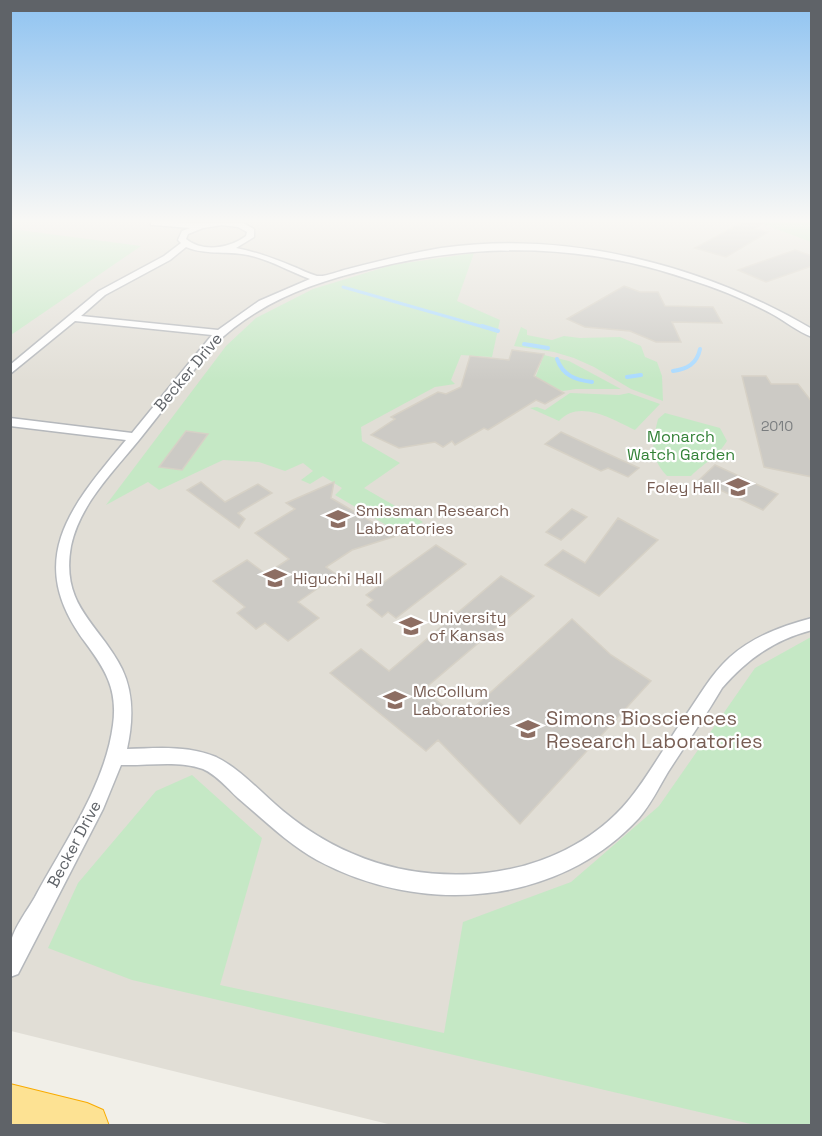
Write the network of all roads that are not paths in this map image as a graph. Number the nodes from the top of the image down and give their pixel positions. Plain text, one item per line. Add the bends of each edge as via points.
1 (132, 275) edge
2 (307, 275) edge
3 (335, 275) edge
4 (681, 275) edge
5 (317, 279) junction
6 (71, 318) junction
7 (220, 333) junction
8 (812, 334) edge
9 (10, 371) edge
10 (10, 422) edge
11 (135, 437) junction
12 (812, 624) edge
13 (115, 757) junction
14 (10, 966) edge
15 (10, 1106) edge
16 (87, 1125) edge

1 - 6 street
2 - 5 street
3 - 5 street, Becker Drive
4 - 8 street, Becker Drive via 761,304
5 - 7 street, Becker Drive via 269,299
6 - 7 street
6 - 9 street
7 - 11 street, Becker Drive
10 - 11 street
11 - 13 street, Becker Drive via 79,509 64,545 62,567 64,589 72,609 111,665 121,694 123,716
12 - 13 street via 763,640 731,664 632,812 607,836 553,867 504,880 465,886 438,885 376,874 315,846 206,762
13 - 14 street, Becker Drive via 96,803
15 - 16 highway

